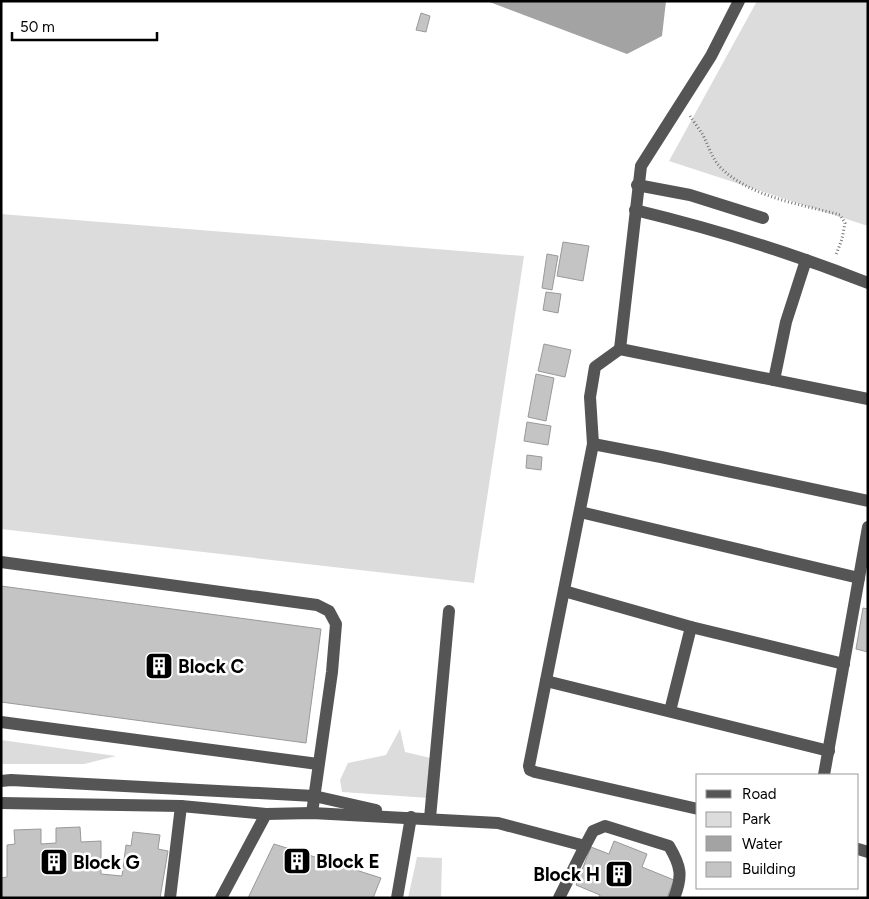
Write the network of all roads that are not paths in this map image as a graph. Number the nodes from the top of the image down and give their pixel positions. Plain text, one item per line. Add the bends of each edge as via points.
1 (739, 1) edge
2 (637, 185) junction
3 (635, 210) junction
4 (763, 218) dead end
5 (806, 260) junction
6 (868, 283) edge
7 (620, 349) junction
8 (774, 380) junction
9 (868, 400) edge
10 (593, 444) junction
11 (868, 501) edge
12 (580, 512) junction
13 (868, 528) edge
14 (1, 562) edge
15 (859, 578) junction
16 (564, 591) junction
17 (449, 611) dead end
18 (691, 627) junction
19 (844, 664) junction
20 (546, 681) junction
21 (670, 711) junction
22 (1, 722) edge
23 (829, 751) junction
24 (318, 764) junction
25 (824, 774) edge
26 (1, 781) edge
27 (314, 796) junction
28 (1, 803) edge
29 (181, 806) junction
30 (696, 808) edge
31 (312, 813) junction
32 (266, 814) junction
33 (411, 817) junction
34 (430, 818) junction
35 (585, 846) junction
36 (170, 898) edge
37 (221, 898) edge
38 (397, 898) edge
39 (559, 898) edge
40 (674, 898) edge

1 - 2 street via 711,56 641,166
2 - 3 street
2 - 4 street via 690,195
3 - 5 street via 700,226
3 - 7 street
5 - 6 street
5 - 8 street via 786,322
7 - 8 street
7 - 10 street via 595,367 590,397
8 - 9 street
10 - 11 street
10 - 12 street
12 - 15 street
12 - 16 street
13 - 15 street
14 - 24 street via 318,605 329,610 336,624
15 - 19 street
16 - 18 street
16 - 20 street
17 - 34 street
18 - 19 street
18 - 21 street
19 - 23 street
20 - 21 street
20 - 30 street via 530,770
21 - 23 street
22 - 24 street
23 - 25 street
24 - 27 street
26 - 27 street
27 - 31 street
27 - 33 street
28 - 29 street
29 - 32 street
29 - 36 street
31 - 32 street
31 - 33 street
32 - 37 street
33 - 34 street
33 - 38 street
34 - 35 street via 498,823
35 - 39 street
35 - 40 street via 593,831 605,826 669,846 677,860 680,881

